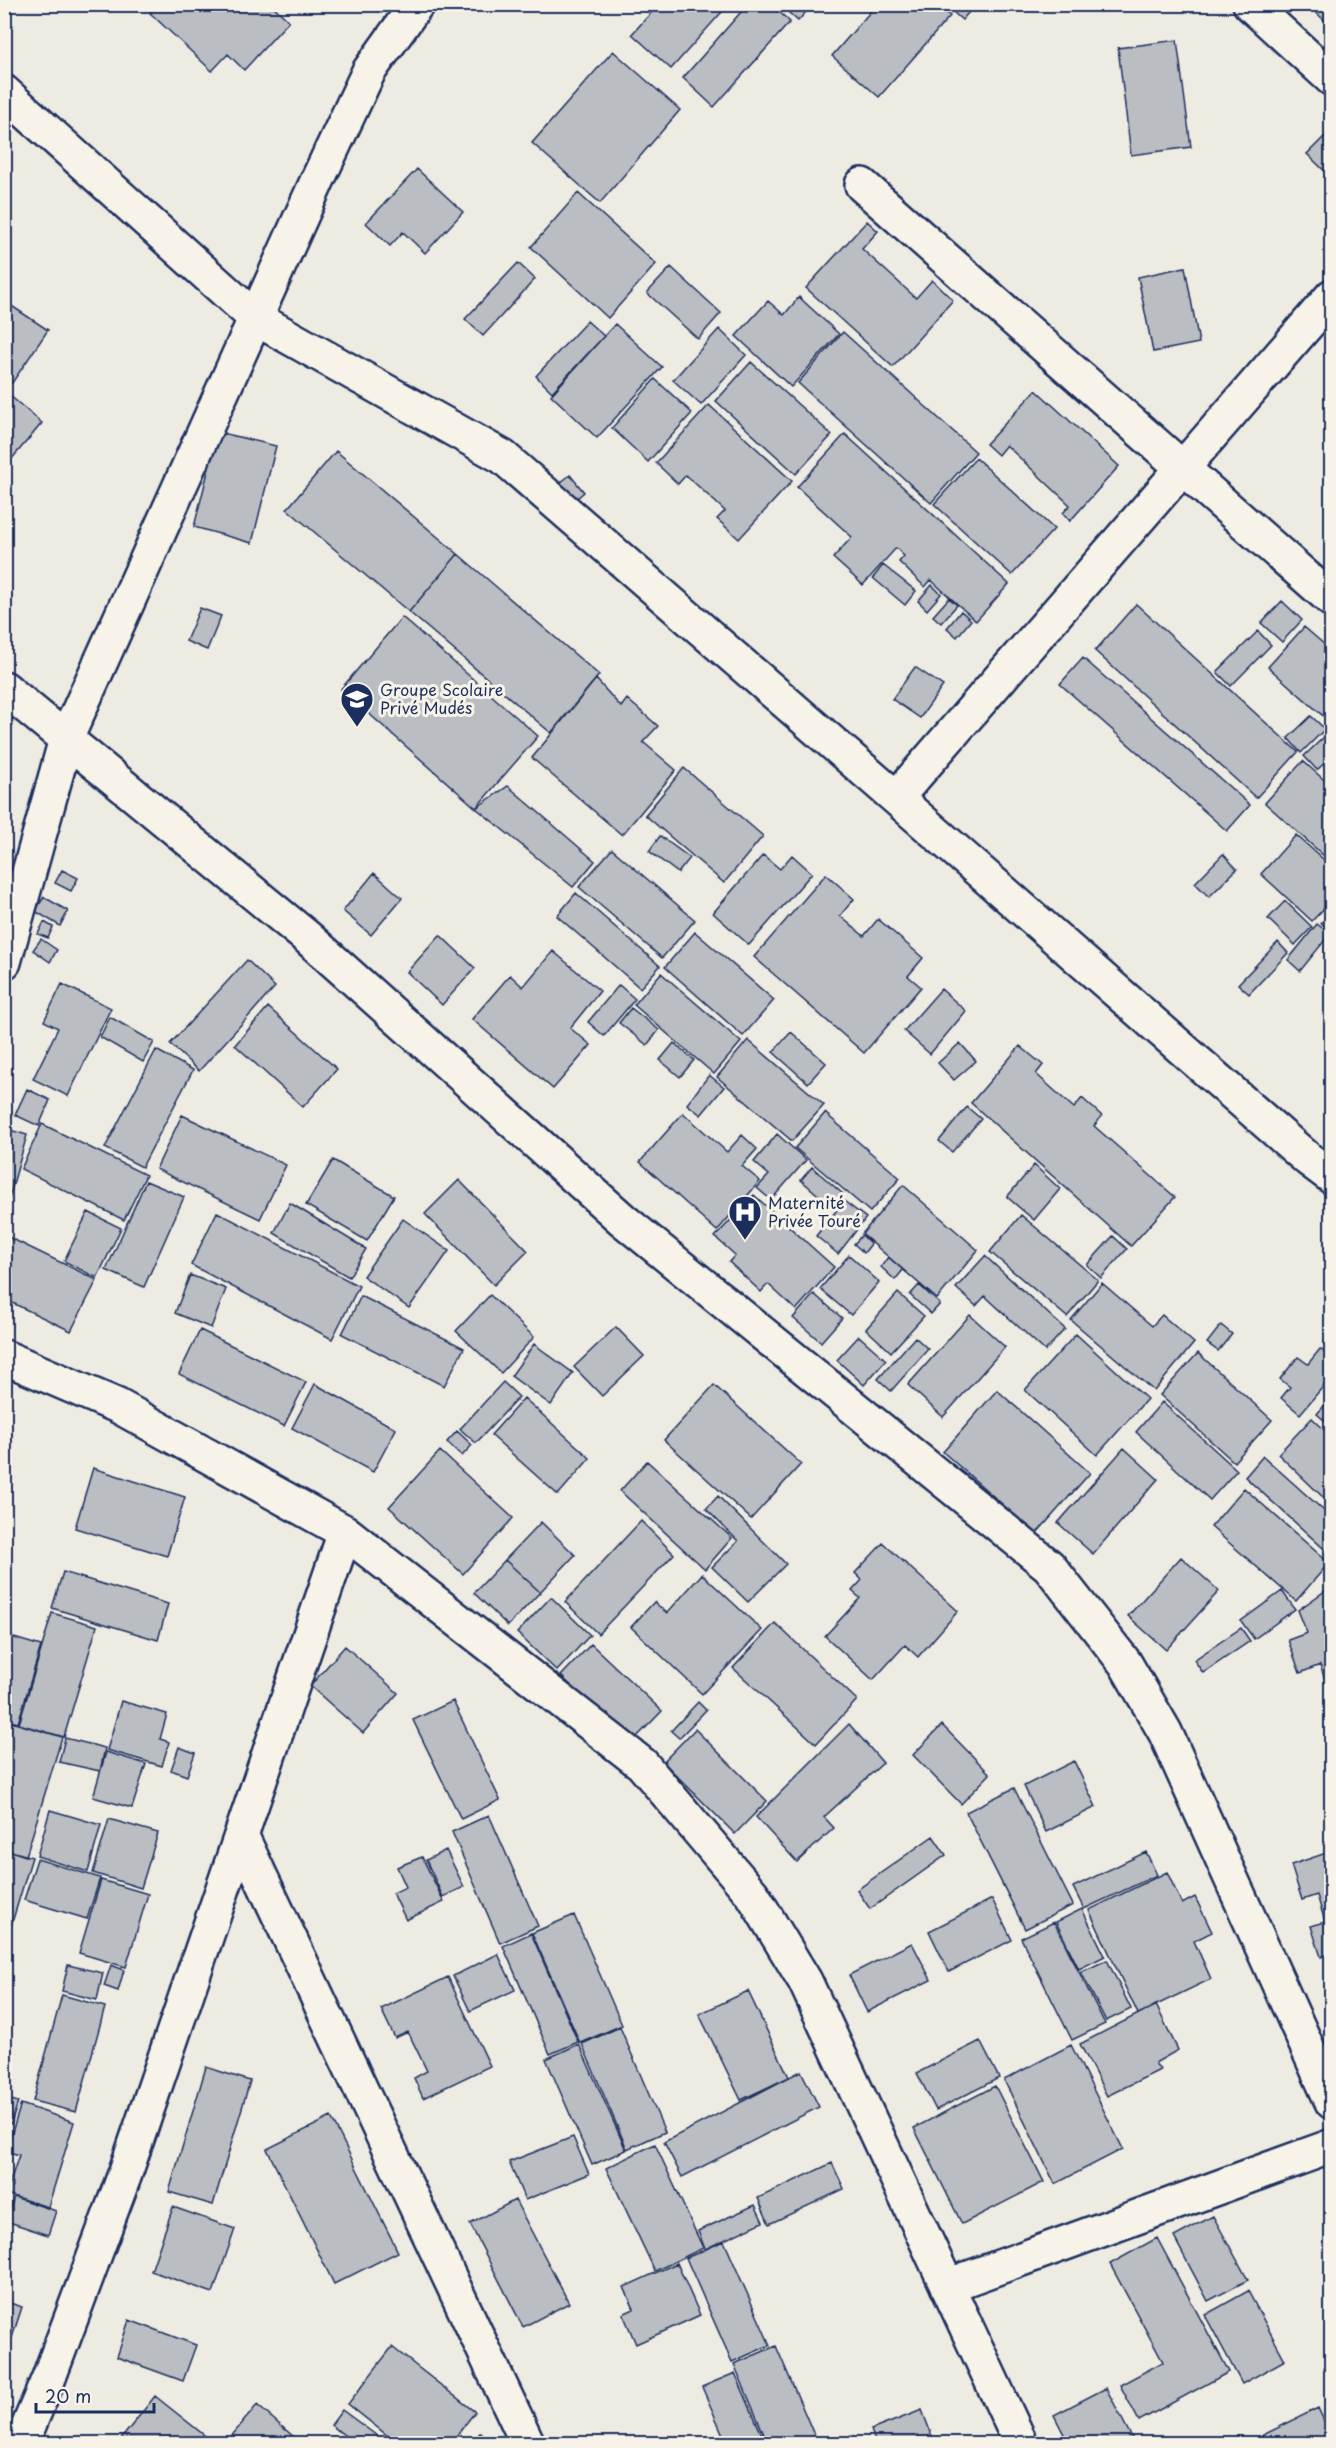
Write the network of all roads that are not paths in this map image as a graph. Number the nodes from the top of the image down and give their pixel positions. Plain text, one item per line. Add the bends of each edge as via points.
1 (417, 4) edge
2 (1250, 4) edge
3 (1332, 79) edge
4 (4, 92) edge
5 (862, 185) dead end
6 (1332, 296) edge
7 (255, 318) junction
8 (1183, 467) junction
9 (1332, 600) edge
10 (4, 688) edge
11 (66, 739) junction
12 (896, 798) junction
13 (4, 962) edge
14 (1320, 1168) edge
15 (1332, 1192) edge
16 (4, 1357) edge
17 (345, 1532) junction
18 (242, 1837) junction
19 (1332, 2102) edge
20 (1332, 2146) edge
21 (947, 2286) junction
22 (21, 2444) edge
23 (528, 2444) edge
24 (1021, 2444) edge

1 - 7 street via 369,71
2 - 3 street
4 - 7 street
5 - 8 street
6 - 8 street
7 - 11 street
7 - 12 street via 503,457
8 - 9 street
8 - 12 street
10 - 11 street
11 - 13 street
11 - 19 street via 308,938 623,1220 1049,1566 1125,1663 1165,1732
12 - 14 street
14 - 15 street
16 - 17 street via 118,1406
17 - 18 street
17 - 21 street via 642,1764 753,1895 805,1981
18 - 22 street via 125,2174
18 - 23 street
20 - 21 street
21 - 24 street

